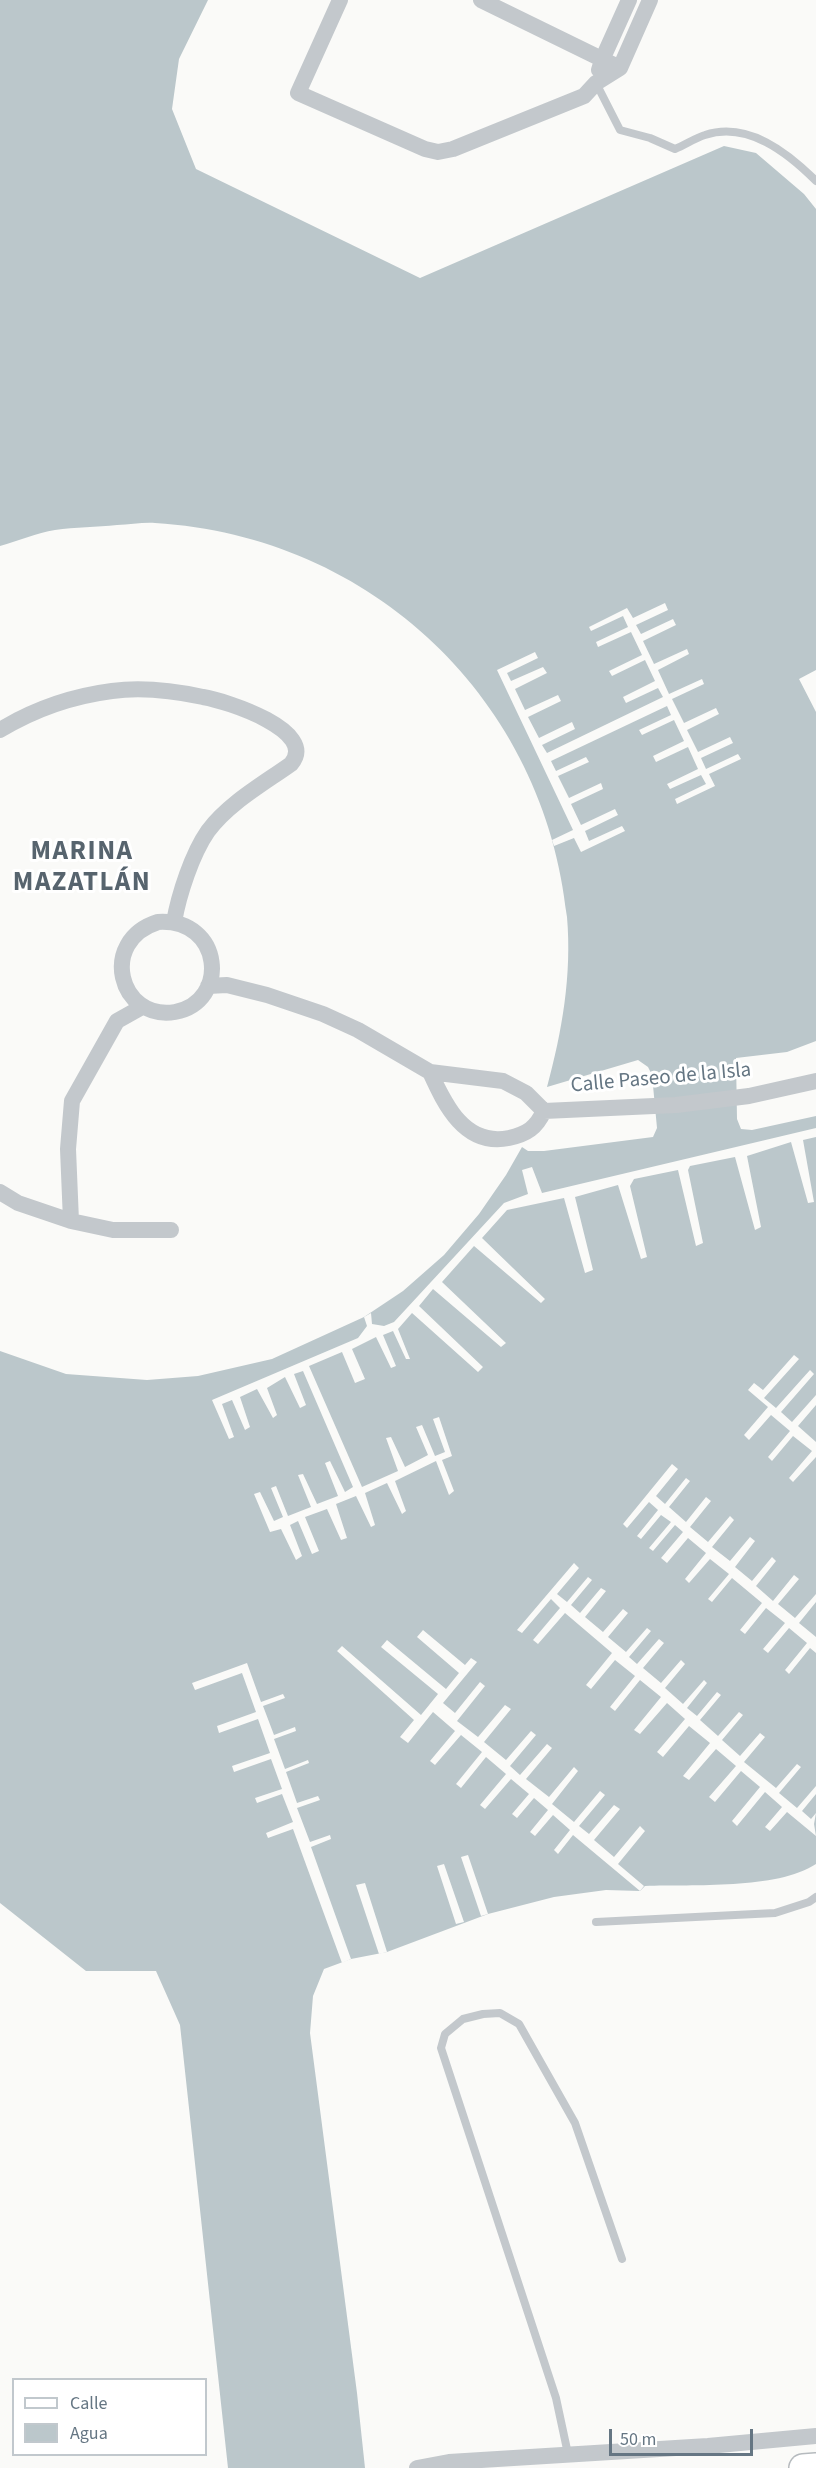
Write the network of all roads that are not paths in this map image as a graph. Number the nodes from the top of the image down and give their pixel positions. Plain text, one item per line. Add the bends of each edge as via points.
1 (340, 0) edge
2 (481, 0) edge
3 (629, 0) edge
4 (650, 0) edge
5 (602, 60) junction
6 (620, 68) junction
7 (596, 83) junction
8 (816, 181) edge
9 (0, 730) edge
10 (174, 921) junction
11 (208, 986) junction
12 (142, 1007) junction
13 (430, 1072) junction
14 (816, 1082) edge
15 (544, 1111) junction
16 (0, 1192) edge
17 (71, 1221) junction
18 (171, 1230) dead end
19 (816, 1897) edge
20 (596, 1922) dead end
21 (622, 2259) dead end
22 (816, 2436) edge
23 (568, 2454) junction
24 (419, 2467) edge
25 (816, 2467) edge
26 (803, 2468) edge

1 - 7 street via 298,93 425,149 438,152 453,148 584,96
2 - 5 street
3 - 5 street
4 - 6 street
5 - 6 street
5 - 7 street
6 - 7 street
7 - 8 lane via 620,130 675,149 706,134 744,132 790,156
9 - 10 street via 19,718 74,699 113,691 159,691 205,697 241,708 292,737 297,758 228,810 208,832 179,896
10 - 11 street via 194,931 209,950 212,974
10 - 12 street via 147,926 136,933 123,954 127,990
11 - 12 street via 189,1007 175,1012
11 - 13 street, Calle Paseo de la Isla via 227,985 323,1014
12 - 17 street via 117,1021 72,1101 68,1149
13 - 15 street, Calle Paseo de la Isla via 503,1081 526,1093
13 - 15 street, Calle Paseo de la Isla via 454,1118 480,1136 500,1140 526,1134
14 - 15 street, Calle Paseo de la Isla via 749,1096 650,1107
16 - 17 street via 18,1203
17 - 18 street via 113,1230
19 - 20 lane via 775,1913
21 - 23 lane via 575,2123 519,2024 500,2013 464,2019 446,2034 441,2048 556,2398
22 - 23 street
23 - 24 street
25 - 26 main road

